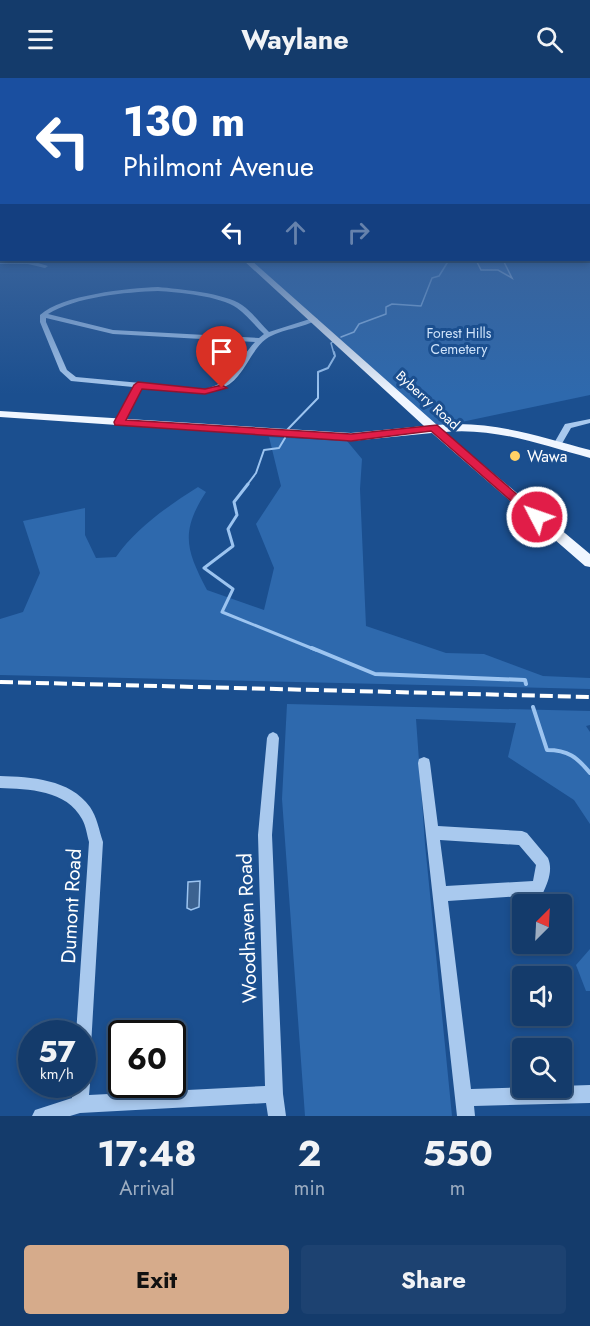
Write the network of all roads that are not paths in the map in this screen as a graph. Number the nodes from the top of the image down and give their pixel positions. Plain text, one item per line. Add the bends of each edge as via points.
1 (96, 296) edge
2 (203, 296) edge
3 (289, 296) edge
4 (43, 315) junction
5 (315, 319) junction
6 (269, 335) junction
7 (261, 340) junction
8 (138, 385) junction
9 (0, 414) edge
10 (119, 422) junction
11 (590, 422) edge
12 (433, 428) junction
13 (557, 445) junction
14 (590, 454) edge
15 (590, 562) edge
16 (273, 738) dead end
17 (424, 763) dead end
18 (0, 783) edge
19 (432, 833) junction
20 (439, 894) junction
21 (85, 1020) edge
22 (274, 1094) junction
23 (590, 1094) edge
24 (80, 1098) edge
25 (464, 1098) junction
26 (80, 1104) junction
27 (41, 1116) edge
28 (277, 1116) edge
29 (466, 1116) edge

1 - 4 street via 56,306
2 - 6 street via 239,306
3 - 5 main road, Byberry Road
4 - 7 street via 113,332
4 - 8 street via 67,375
5 - 6 street
5 - 12 main road, Byberry Road
6 - 7 street
7 - 8 street via 230,382 217,390
8 - 10 street
9 - 10 main road
10 - 12 main road via 351,437
11 - 13 street via 568,426
12 - 13 main road via 492,428
12 - 15 main road, Byberry Road
13 - 14 main road
16 - 22 street, Woodhaven Road via 265,835
17 - 19 street
18 - 21 street, Dumont Road via 33,784 61,791 85,812 96,842
19 - 20 street
19 - 20 street via 522,838 543,863 538,888
20 - 25 street
22 - 26 street
22 - 28 street, Woodhaven Road
23 - 25 street
24 - 26 street
25 - 29 street
26 - 27 street

